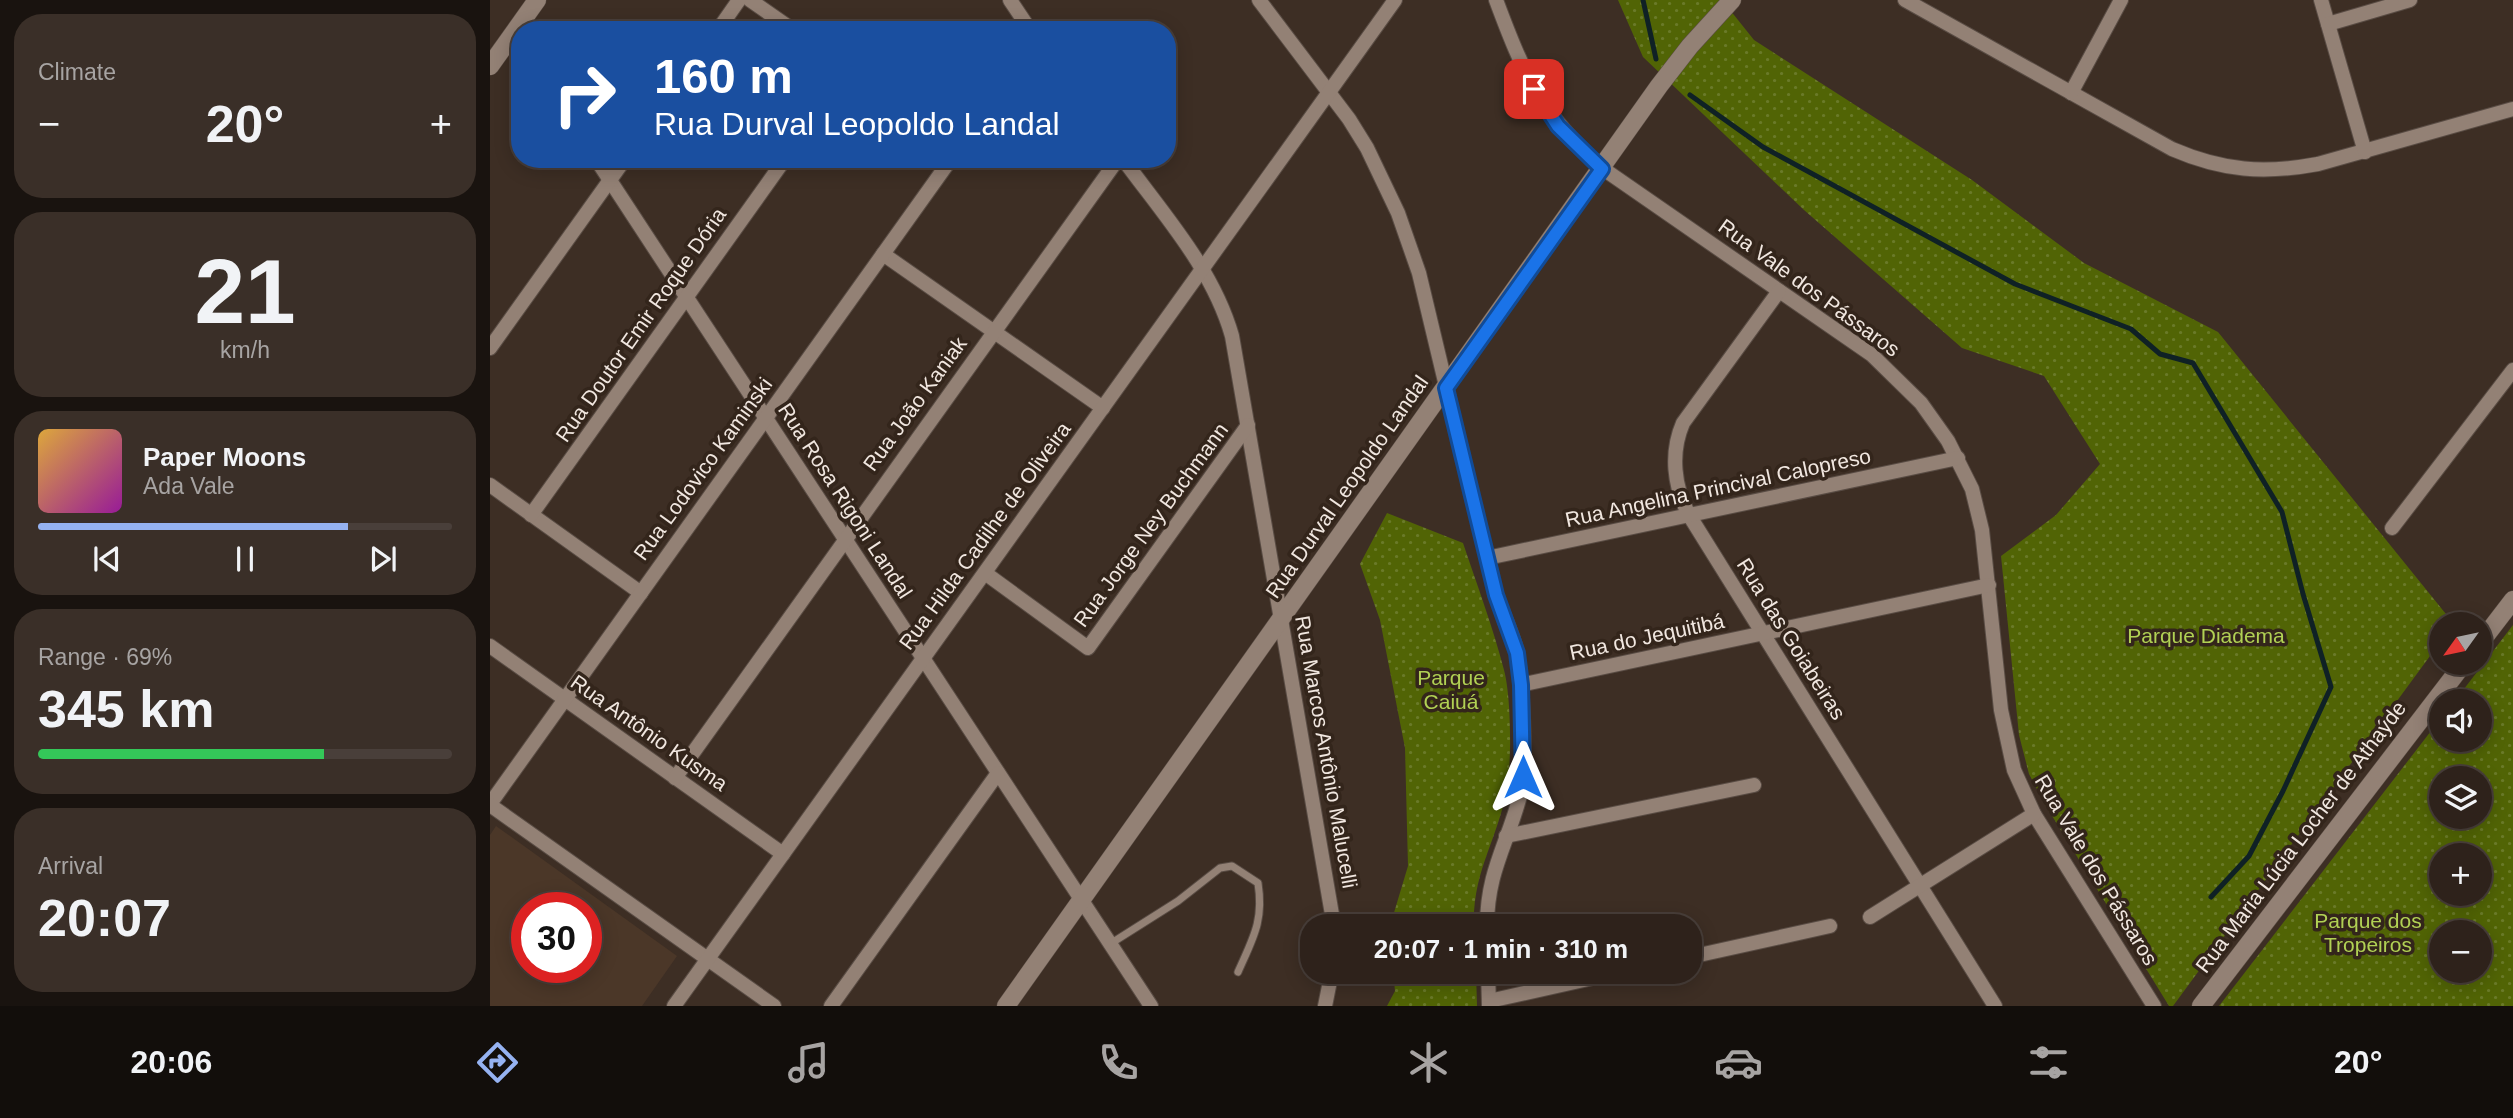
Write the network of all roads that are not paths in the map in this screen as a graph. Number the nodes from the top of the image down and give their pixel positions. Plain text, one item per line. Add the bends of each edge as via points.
1 (537, 0) edge
2 (739, 0) edge
3 (750, 0) edge
4 (1010, 0) edge
5 (1259, 0) edge
6 (1395, 0) edge
7 (1496, 0) edge
8 (1732, 0) edge
9 (1905, 0) edge
10 (2121, 0) edge
11 (2321, 0) edge
12 (2410, 0) edge
13 (526, 21) edge
14 (724, 21) edge
15 (780, 21) edge
16 (1024, 21) edge
17 (2328, 24) junction
18 (511, 44) edge
19 (490, 66) edge
20 (1330, 91) junction
21 (2071, 93) junction
22 (2513, 109) edge
23 (2365, 152) junction
24 (602, 168) edge
25 (619, 168) edge
26 (779, 168) edge
27 (945, 168) edge
28 (1111, 168) edge
29 (1130, 168) edge
30 (1602, 169) junction
31 (610, 181) junction
32 (883, 254) junction
33 (1203, 269) junction
34 (1779, 291) junction
35 (686, 297) junction
36 (993, 331) junction
37 (490, 348) edge
38 (2513, 370) edge
39 (1446, 388) junction
40 (1103, 408) junction
41 (765, 418) junction
42 (1248, 425) junction
43 (1958, 458) junction
44 (490, 485) edge
45 (531, 515) junction
46 (1689, 515) junction
47 (2392, 528) dead end
48 (844, 538) junction
49 (1487, 558) junction
50 (985, 573) junction
51 (1989, 585) junction
52 (641, 593) junction
53 (2513, 600) edge
54 (1282, 619) junction
55 (2492, 627) edge
56 (1763, 633) junction
57 (490, 646) edge
58 (923, 659) junction
59 (2454, 676) edge
60 (1521, 685) junction
61 (565, 699) junction
62 (998, 773) junction
63 (676, 778) junction
64 (1754, 785) dead end
65 (490, 804) edge
66 (2034, 814) junction
67 (1506, 836) junction
68 (783, 854) junction
69 (1920, 886) junction
70 (1082, 900) junction
71 (1332, 914) edge
72 (1488, 914) edge
73 (1870, 917) dead end
74 (1830, 926) dead end
75 (1110, 944) junction
76 (1702, 954) edge
77 (708, 959) junction
78 (1238, 972) dead end
79 (1329, 984) edge
80 (1488, 984) edge
81 (1569, 984) edge
82 (1489, 1003) edge
83 (674, 1006) edge
84 (774, 1006) edge
85 (831, 1006) edge
86 (1006, 1006) edge
87 (1151, 1006) edge
88 (1325, 1006) edge
89 (1995, 1006) edge
90 (2154, 1006) edge
91 (2201, 1006) edge

1 - 13 street
2 - 14 street
3 - 15 street
4 - 16 street
5 - 20 street
6 - 20 street, Rua Hilda Cadilhe de Oliveira
7 - 30 street, Rua Vale dos Pássaros via 1541,102 1558,126
8 - 30 street, Rua Durval Leopoldo Landal via 1659,86
9 - 21 street
10 - 21 street
11 - 17 street
12 - 17 street
17 - 23 street
18 - 19 street
20 - 33 street, Rua Hilda Cadilhe de Oliveira
20 - 39 street via 1367,148 1398,213 1419,273
21 - 23 street via 2172,149 2216,165 2242,170 2294,169
22 - 23 street
24 - 31 street, Rua Rosa Rigoni Landal
25 - 31 street
26 - 35 street, Rua Doutor Emir Roque Dória
27 - 32 street, Rua Lodovico Kaminski
28 - 36 street, Rua João Kaniak
29 - 33 street, Rua Marcos Antônio Malucelli
30 - 34 street, Rua Vale dos Pássaros
30 - 39 street, Rua Durval Leopoldo Landal
31 - 35 street, Rua Rosa Rigoni Landal
31 - 37 street
32 - 36 street
32 - 41 street, Rua Lodovico Kaminski
33 - 40 street, Rua Hilda Cadilhe de Oliveira
33 - 42 street, Rua Marcos Antônio Malucelli via 1222,304 1232,336
34 - 43 street, Rua Vale dos Pássaros via 1886,367 1921,404
34 - 46 street, Rua das Goiabeiras via 1678,435 1678,490
35 - 41 street, Rua Rosa Rigoni Landal
35 - 45 street, Rua Doutor Emir Roque Dória
36 - 40 street
36 - 48 street, Rua João Kaniak
38 - 47 street
39 - 49 street
39 - 54 street, Rua Durval Leopoldo Landal
40 - 50 street, Rua Hilda Cadilhe de Oliveira
41 - 48 street, Rua Rosa Rigoni Landal
41 - 52 street, Rua Lodovico Kaminski
42 - 50 street, Rua Jorge Ney Buchmann via 1088,648
42 - 54 street, Rua Marcos Antônio Malucelli
43 - 46 street, Rua Angelina Princival Calopreso
43 - 51 street, Rua Vale dos Pássaros via 1977,508
44 - 45 street
45 - 52 street
46 - 49 street, Rua Angelina Princival Calopreso
46 - 56 street, Rua das Goiabeiras
48 - 58 street, Rua Rosa Rigoni Landal
48 - 63 street, Rua João Kaniak
49 - 60 street via 1515,646
50 - 58 street, Rua Hilda Cadilhe de Oliveira
51 - 56 street, Rua do Jequitibá
51 - 66 street, Rua Vale dos Pássaros via 2007,744
52 - 61 street, Rua Lodovico Kaminski
53 - 55 street
54 - 70 street, Rua Durval Leopoldo Landal
54 - 71 street, Rua Marcos Antônio Malucelli
56 - 60 street, Rua do Jequitibá
56 - 69 street, Rua das Goiabeiras
57 - 61 street, Rua Antônio Kusma
58 - 62 street, Rua Rosa Rigoni Landal
58 - 68 street, Rua Hilda Cadilhe de Oliveira
59 - 91 street, Rua Maria Lúcia Locher de Athaýde
60 - 67 street via 1523,777
61 - 63 street, Rua Antônio Kusma
61 - 65 street, Rua Lodovico Kaminski
62 - 70 street, Rua Rosa Rigoni Landal
62 - 85 street
63 - 68 street, Rua Antônio Kusma
64 - 67 street
65 - 77 street
66 - 69 street
66 - 90 street, Rua Vale dos Pássaros
67 - 72 street via 1490,887
68 - 77 street, Rua Hilda Cadilhe de Oliveira
69 - 73 street
69 - 89 street, Rua das Goiabeiras
70 - 75 street, Rua Rosa Rigoni Landal
70 - 86 street, Rua Durval Leopoldo Landal
74 - 76 street
75 - 78 lane via 1220,868 1232,866 1258,883 1260,897 1260,922
75 - 87 street, Rua Rosa Rigoni Landal
77 - 83 street, Rua Hilda Cadilhe de Oliveira
77 - 84 street
79 - 88 street
80 - 82 street
81 - 82 street

